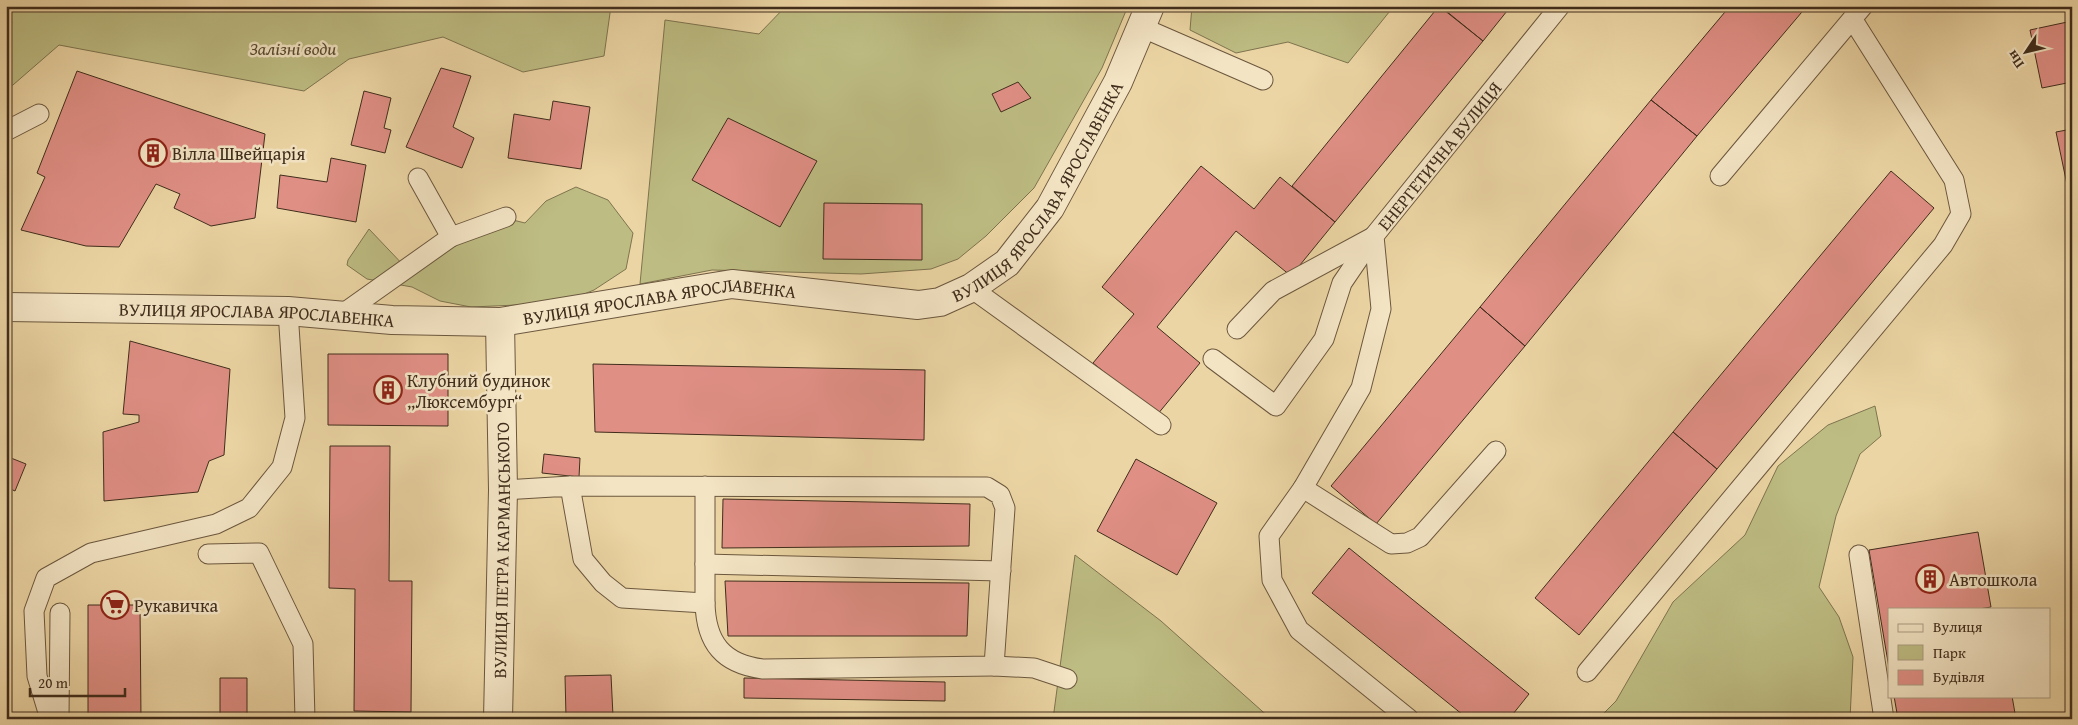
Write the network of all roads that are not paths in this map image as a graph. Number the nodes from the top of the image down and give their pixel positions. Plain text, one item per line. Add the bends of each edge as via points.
1 (1560, 6) edge
2 (1858, 13) edge
3 (1146, 17) edge
4 (1263, 80) dead end
5 (40, 114) dead end
6 (6, 130) edge
7 (1720, 176) dead end
8 (418, 178) dead end
9 (506, 217) dead end
10 (1374, 236) junction
11 (451, 237) junction
12 (972, 288) junction
13 (6, 307) edge
14 (288, 310) junction
15 (341, 315) junction
16 (500, 322) junction
17 (1237, 329) dead end
18 (1213, 359) dead end
19 (1161, 425) dead end
20 (1496, 451) dead end
21 (570, 486) junction
22 (705, 486) junction
23 (1303, 488) junction
24 (503, 490) junction
25 (208, 554) dead end
26 (1859, 555) dead end
27 (705, 564) junction
28 (1001, 571) junction
29 (705, 603) junction
30 (60, 613) dead end
31 (994, 666) junction
32 (1588, 672) dead end
33 (1067, 678) dead end
34 (50, 719) edge
35 (59, 719) edge
36 (305, 719) edge
37 (498, 719) edge
38 (1409, 719) edge
39 (1884, 719) edge

1 - 10 lane, ЕНЕРГЕТИЧНА ВУЛИЦЯ
2 - 7 lane
2 - 32 lane via 1954,180 1961,214 1943,245
3 - 4 lane
3 - 12 street, ВУЛИЦЯ ЯРОСЛАВА ЯРОСЛАВЕНКА via 1118,82 1050,208 1007,262
5 - 6 lane
8 - 11 lane
9 - 11 lane
10 - 17 lane via 1273,291
10 - 18 lane via 1342,282 1324,340 1276,406
10 - 23 lane, ЕНЕРГЕТИЧНА ВУЛИЦЯ via 1381,309 1361,388
11 - 15 lane
12 - 16 street, ВУЛИЦЯ ЯРОСЛАВА ЯРОСЛАВЕНКА via 940,302 918,305 732,284
12 - 19 lane
13 - 14 street, ВУЛИЦЯ ЯРОСЛАВА ЯРОСЛАВЕНКА
14 - 15 street, ВУЛИЦЯ ЯРОСЛАВА ЯРОСЛАВЕНКА
14 - 34 lane via 295,418 282,467 249,508 216,524 91,553 46,578 34,612 36,676
15 - 16 street, ВУЛИЦЯ ЯРОСЛАВА ЯРОСЛАВЕНКА via 392,320
16 - 24 street, ВУЛИЦЯ ПЕТРА КАРМАНСЬКОГО
20 - 23 lane via 1420,537 1407,543 1391,544
21 - 22 lane
21 - 24 lane
21 - 29 lane via 583,559 602,583 622,598
22 - 27 lane
22 - 28 lane via 987,487 1000,495 1005,508
23 - 38 lane, ЕНЕРГЕТИЧНА ВУЛИЦЯ via 1269,536 1272,580 1299,630
24 - 37 street, ВУЛИЦЯ ПЕТРА КАРМАНСЬКОГО
25 - 36 lane via 259,553 303,644
26 - 39 lane
27 - 28 lane
27 - 29 lane
28 - 31 lane
29 - 31 lane via 713,641 734,662 748,667
30 - 35 lane
31 - 33 lane via 1034,668

